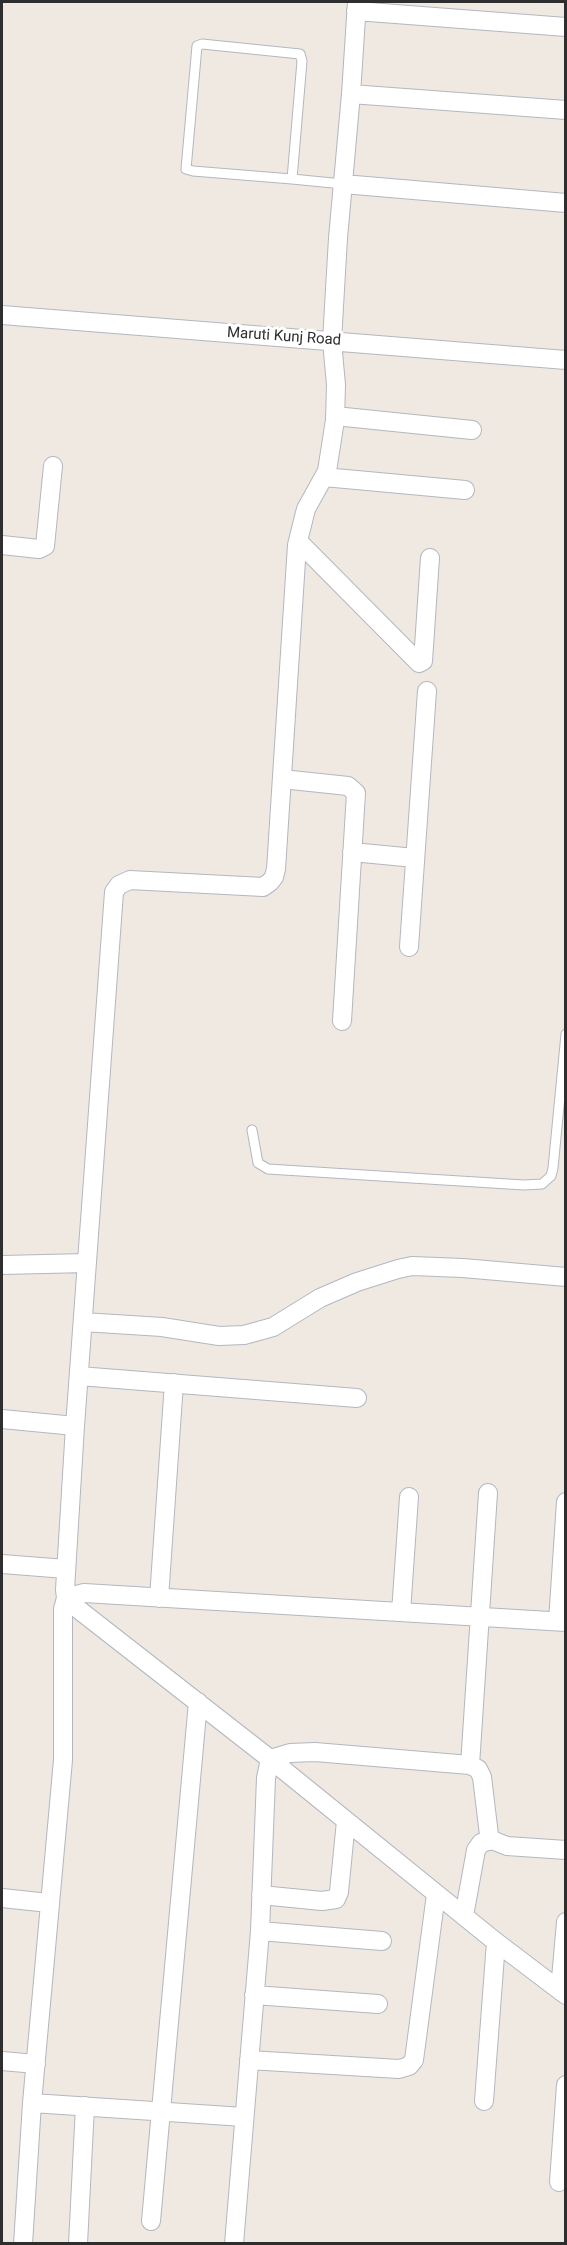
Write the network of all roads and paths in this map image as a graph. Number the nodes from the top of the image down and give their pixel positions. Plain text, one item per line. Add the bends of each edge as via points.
1 (357, 6) edge
2 (566, 27) edge
3 (351, 94) junction
4 (566, 110) edge
5 (292, 179) junction
6 (343, 184) junction
7 (566, 203) edge
8 (2, 315) edge
9 (333, 341) junction
10 (566, 360) edge
11 (335, 416) junction
12 (472, 430) dead end
13 (53, 466) dead end
14 (324, 477) junction
15 (465, 490) dead end
16 (298, 541) junction
17 (2, 545) edge
18 (430, 558) dead end
19 (427, 691) dead end
20 (282, 779) junction
21 (352, 852) junction
22 (415, 858) junction
23 (409, 947) dead end
24 (342, 1021) dead end
25 (566, 1034) edge
26 (563, 1094) edge
27 (252, 1130) dead end
28 (87, 1263) junction
29 (2, 1265) edge
30 (566, 1277) edge
31 (82, 1322) junction
32 (79, 1376) junction
33 (174, 1383) junction
34 (357, 1398) dead end
35 (2, 1419) edge
36 (75, 1426) junction
37 (488, 1493) dead end
38 (409, 1497) dead end
39 (566, 1502) edge
40 (2, 1564) edge
41 (66, 1569) junction
42 (66, 1598) junction
43 (159, 1598) junction
44 (401, 1612) junction
45 (479, 1617) junction
46 (562, 1622) edge
47 (198, 1702) junction
48 (270, 1759) junction
49 (470, 1765) junction
50 (346, 1821) junction
51 (492, 1840) junction
52 (566, 1850) edge
53 (436, 1893) junction
54 (261, 1895) junction
55 (2, 1898) edge
56 (49, 1904) junction
57 (464, 1916) junction
58 (566, 1922) edge
59 (260, 1931) junction
60 (382, 1941) dead end
61 (496, 1942) junction
62 (563, 1993) edge
63 (254, 1995) junction
64 (378, 2004) dead end
65 (249, 2060) junction
66 (2, 2061) edge
67 (36, 2064) junction
68 (566, 2085) edge
69 (484, 2101) dead end
70 (32, 2103) junction
71 (85, 2106) junction
72 (162, 2111) junction
73 (244, 2117) junction
74 (560, 2182) dead end
75 (151, 2221) dead end
76 (23, 2244) edge
77 (78, 2244) edge
78 (234, 2244) edge

1 - 2 street
1 - 3 street
3 - 4 street
3 - 6 street
5 - 5 lane via 300,54 197,46 186,168
5 - 6 lane
6 - 7 street
6 - 9 street
8 - 9 street, Maruti Kunj Road
9 - 10 street, Maruti Kunj Road
9 - 11 street
11 - 12 street
11 - 14 street
13 - 17 street via 45,546 39,549
14 - 15 street
14 - 16 street via 306,509
16 - 18 street via 419,663 423,661
16 - 20 street
19 - 22 street
20 - 21 street via 352,788 356,800
20 - 28 street via 276,869 267,885 130,880 114,892
21 - 22 street
21 - 24 street
22 - 23 street
25 - 26 lane
26 - 27 lane via 553,1168 542,1184 268,1169 258,1163
28 - 29 street
28 - 31 street
30 - 31 street via 412,1266 357,1282 320,1298 273,1327 244,1335
31 - 32 street
32 - 33 street
32 - 36 street
33 - 34 street
33 - 43 street
35 - 36 street
36 - 41 street
37 - 45 street
38 - 44 street
39 - 46 street
40 - 41 street
41 - 42 street
42 - 43 street via 84,1593
42 - 47 street
42 - 56 street via 63,1760
43 - 44 street
44 - 45 street
45 - 46 street
45 - 49 street
47 - 48 street
47 - 72 street
48 - 49 street via 315,1752
48 - 50 street
48 - 54 street
49 - 51 street via 482,1777
50 - 53 street
50 - 54 street via 336,1899
51 - 52 street via 507,1846
51 - 57 street via 481,1843 476,1850
53 - 57 street
53 - 65 street via 414,2061 409,2066 399,2069
54 - 59 street
55 - 56 street
56 - 67 street
57 - 61 street
58 - 62 street
59 - 60 street
59 - 63 street
61 - 62 street
61 - 69 street
63 - 64 street
63 - 65 street
65 - 73 street
66 - 67 street
67 - 70 street
68 - 74 street
70 - 71 street
70 - 76 street
71 - 72 street
71 - 77 street
72 - 73 street
72 - 75 street
73 - 78 street

